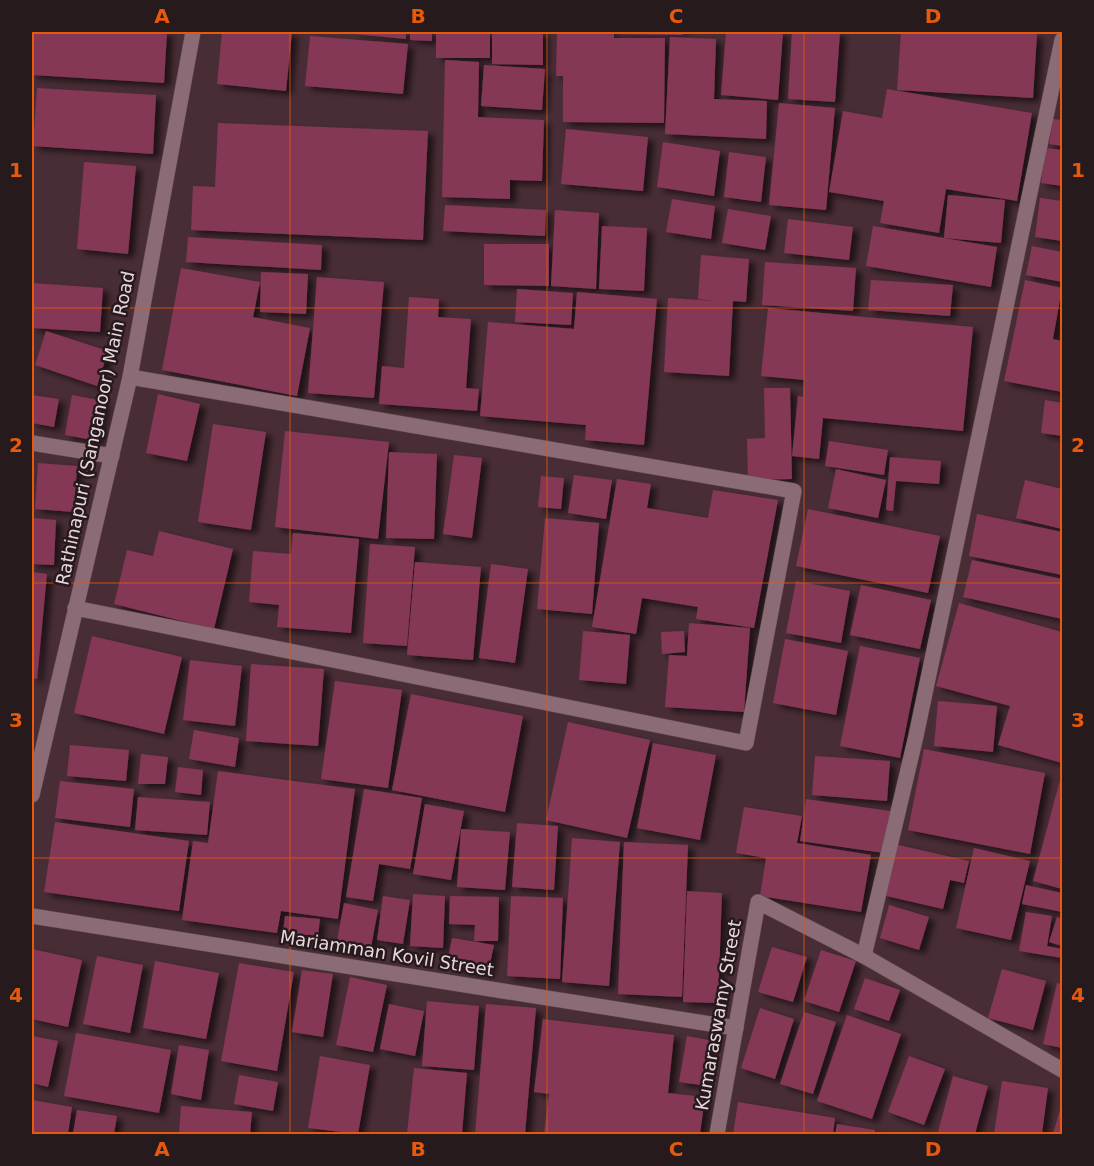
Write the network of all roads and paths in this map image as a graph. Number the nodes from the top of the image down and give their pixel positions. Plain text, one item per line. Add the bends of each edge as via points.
1 (193, 32) edge
2 (1062, 40) edge
3 (130, 376) junction
4 (32, 443) edge
5 (112, 456) junction
6 (75, 608) junction
7 (32, 795) edge
8 (32, 916) edge
9 (864, 956) junction
10 (736, 1028) junction
11 (1062, 1070) edge
12 (717, 1134) edge

1 - 3 street, Rathinapuri (Sanganoor) Main Road
2 - 9 street via 916,736
3 - 5 street, Rathinapuri (Sanganoor) Main Road
3 - 6 street via 794,491 746,743
4 - 5 street
5 - 6 street, Rathinapuri (Sanganoor) Main Road
6 - 7 street, Rathinapuri (Sanganoor) Main Road
8 - 10 street, Mariamman Kovil Street
9 - 10 street, Kumaraswamy Street via 758,902
9 - 11 street
10 - 12 street, Kumaraswamy Street

